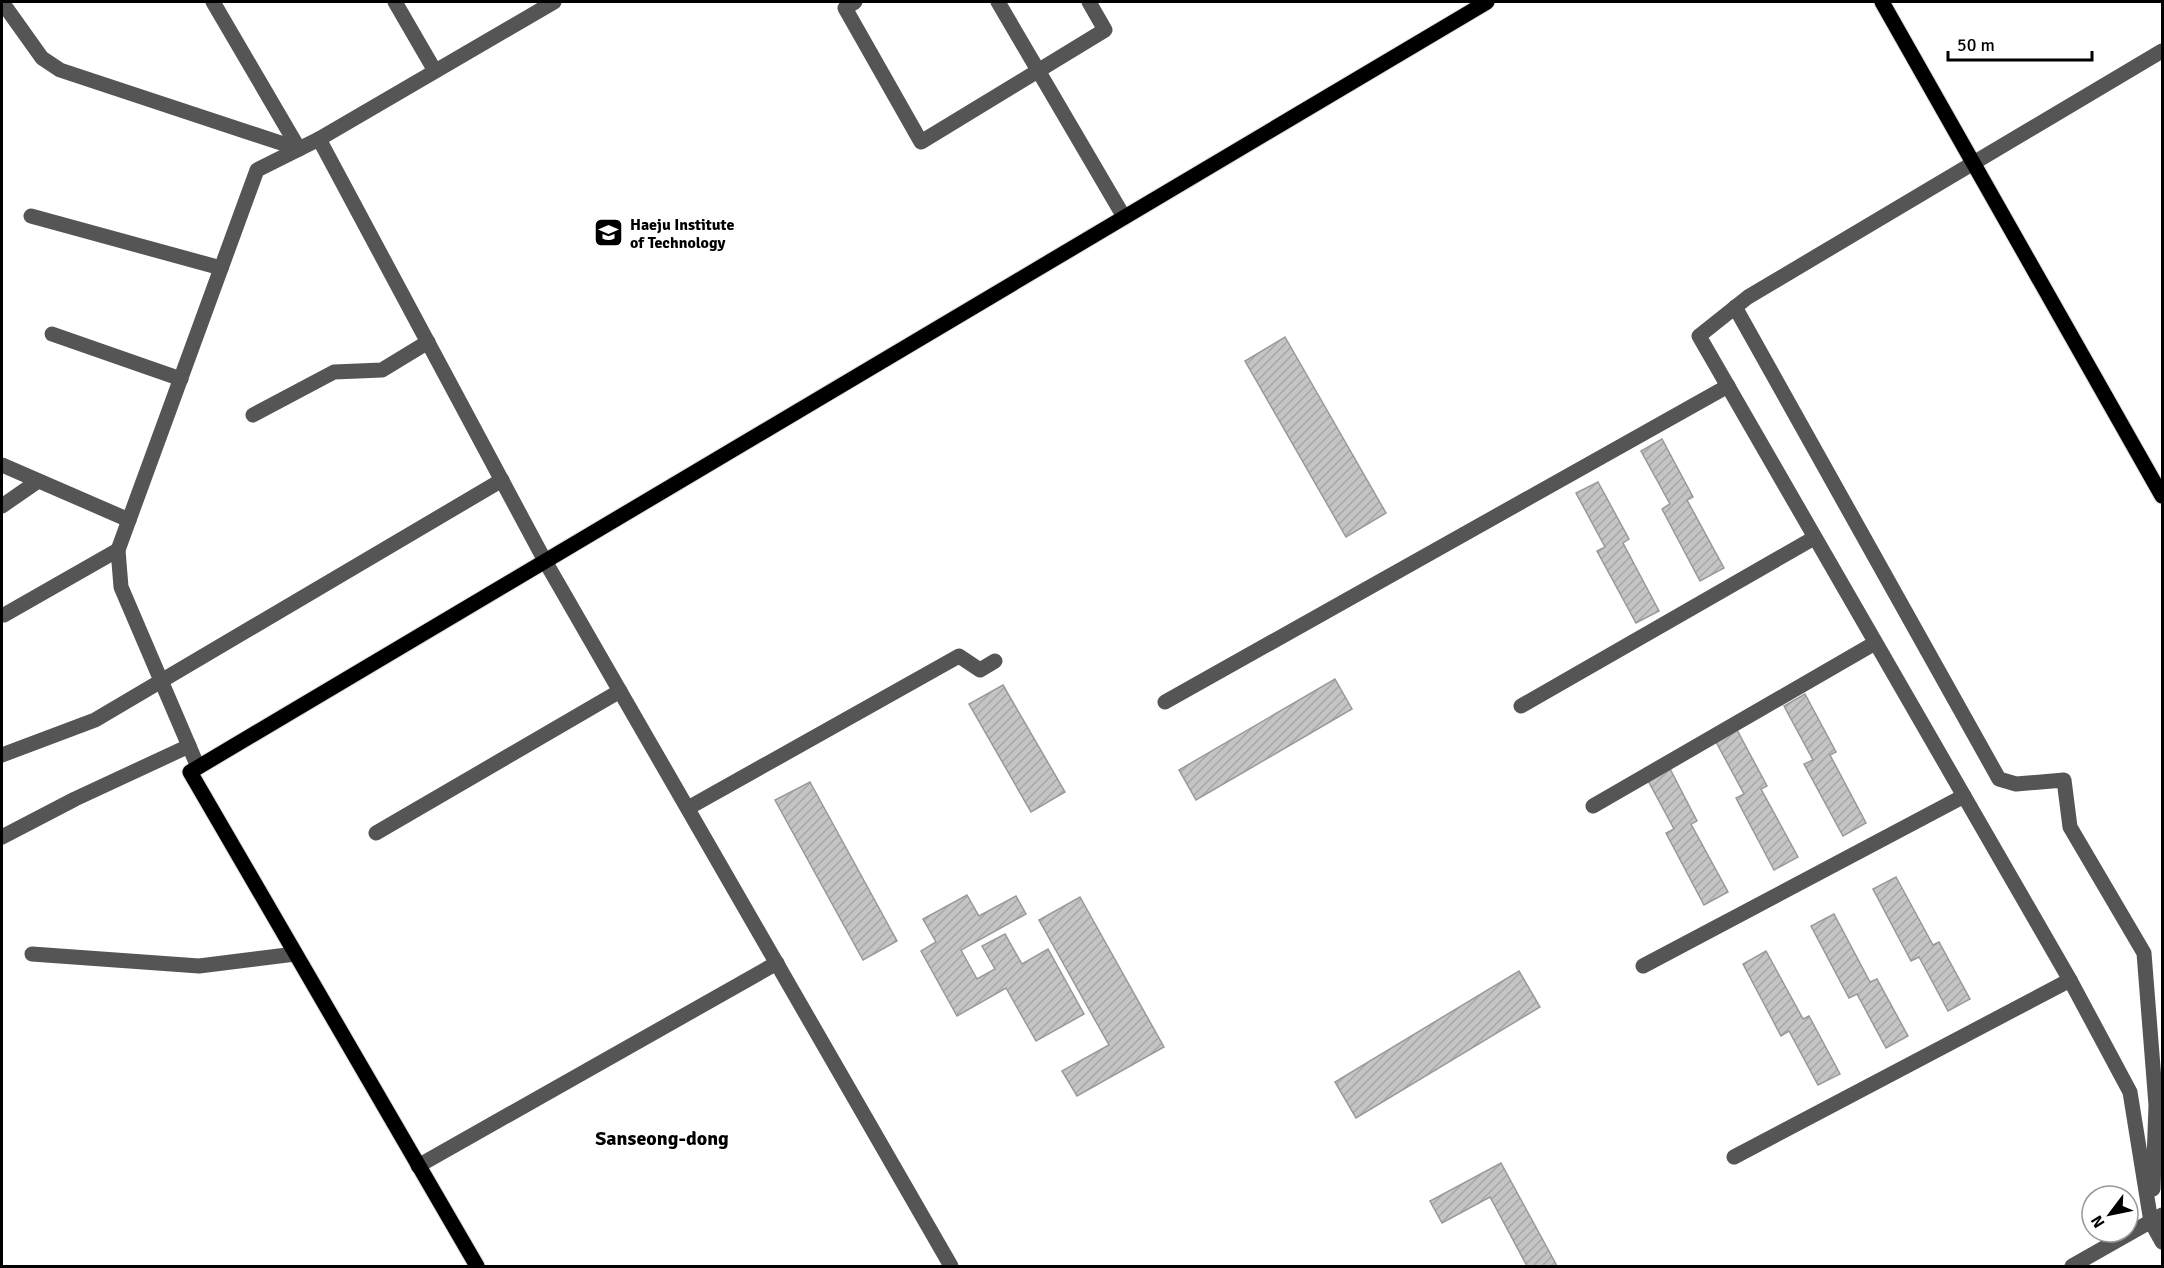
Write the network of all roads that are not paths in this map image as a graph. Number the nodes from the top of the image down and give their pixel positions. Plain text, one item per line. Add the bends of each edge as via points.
1 (2, 2) edge
2 (213, 2) edge
3 (395, 2) edge
4 (554, 2) edge
5 (855, 2) edge
6 (998, 2) edge
7 (1089, 2) edge
8 (1487, 2) edge
9 (1882, 2) edge
10 (2163, 51) edge
11 (1038, 70) junction
12 (435, 71) junction
13 (319, 139) junction
14 (299, 149) junction
15 (1975, 161) junction
16 (31, 216) dead end
17 (1124, 217) junction
18 (221, 268) junction
19 (1735, 307) junction
20 (52, 334) dead end
21 (428, 342) junction
22 (181, 379) junction
23 (1728, 386) junction
24 (253, 415) dead end
25 (2, 465) edge
26 (502, 480) junction
27 (38, 481) junction
28 (2163, 496) edge
29 (2, 506) edge
30 (129, 520) junction
31 (1814, 538) junction
32 (118, 550) junction
33 (545, 561) junction
34 (4, 615) dead end
35 (1875, 643) junction
36 (995, 661) dead end
37 (161, 683) junction
38 (620, 691) junction
39 (1165, 702) dead end
40 (1521, 706) dead end
41 (189, 746) junction
42 (2, 755) edge
43 (198, 768) junction
44 (1964, 796) junction
45 (1593, 806) dead end
46 (687, 808) junction
47 (376, 833) dead end
48 (2, 837) edge
49 (32, 954) dead end
50 (296, 954) junction
51 (777, 963) junction
52 (1643, 966) dead end
53 (2070, 980) junction
54 (1734, 1156) dead end
55 (418, 1166) junction
56 (2157, 1218) edge
57 (2163, 1242) edge
58 (477, 1266) edge
59 (951, 1266) edge
60 (2072, 1266) edge

1 - 14 street via 42,58 60,70
2 - 14 street
3 - 12 street
4 - 12 street
5 - 11 street via 845,8 921,142
6 - 11 street
7 - 11 street via 1105,30
8 - 17 main road
9 - 15 main road
10 - 15 street
11 - 17 street
12 - 13 street
13 - 14 street
13 - 21 street
14 - 18 street via 257,170
15 - 19 street
15 - 28 main road
16 - 18 street
17 - 33 main road
18 - 22 street
19 - 23 street via 1699,336
19 - 56 street via 1999,779 2016,784 2064,780 2070,827 2144,953 2156,1105
20 - 22 street
21 - 24 street via 382,370 333,372
21 - 26 street
22 - 30 street
23 - 31 street
23 - 39 street
25 - 27 street
26 - 33 street
26 - 37 street
27 - 29 street
27 - 30 street
30 - 32 street
31 - 35 street
31 - 40 street
32 - 34 street
32 - 37 street via 121,587
33 - 38 street
33 - 43 main road
35 - 44 street
35 - 45 street
36 - 46 street via 981,670 959,656
37 - 41 street
37 - 42 street via 95,720
38 - 46 street
38 - 47 street
41 - 43 street
41 - 48 street
43 - 50 main road via 190,772
44 - 52 street
44 - 53 street
46 - 51 street
49 - 50 street via 199,966
50 - 55 main road
51 - 55 street
51 - 59 street
53 - 54 street
53 - 56 street via 2130,1092
55 - 58 main road
56 - 57 street
56 - 60 street

